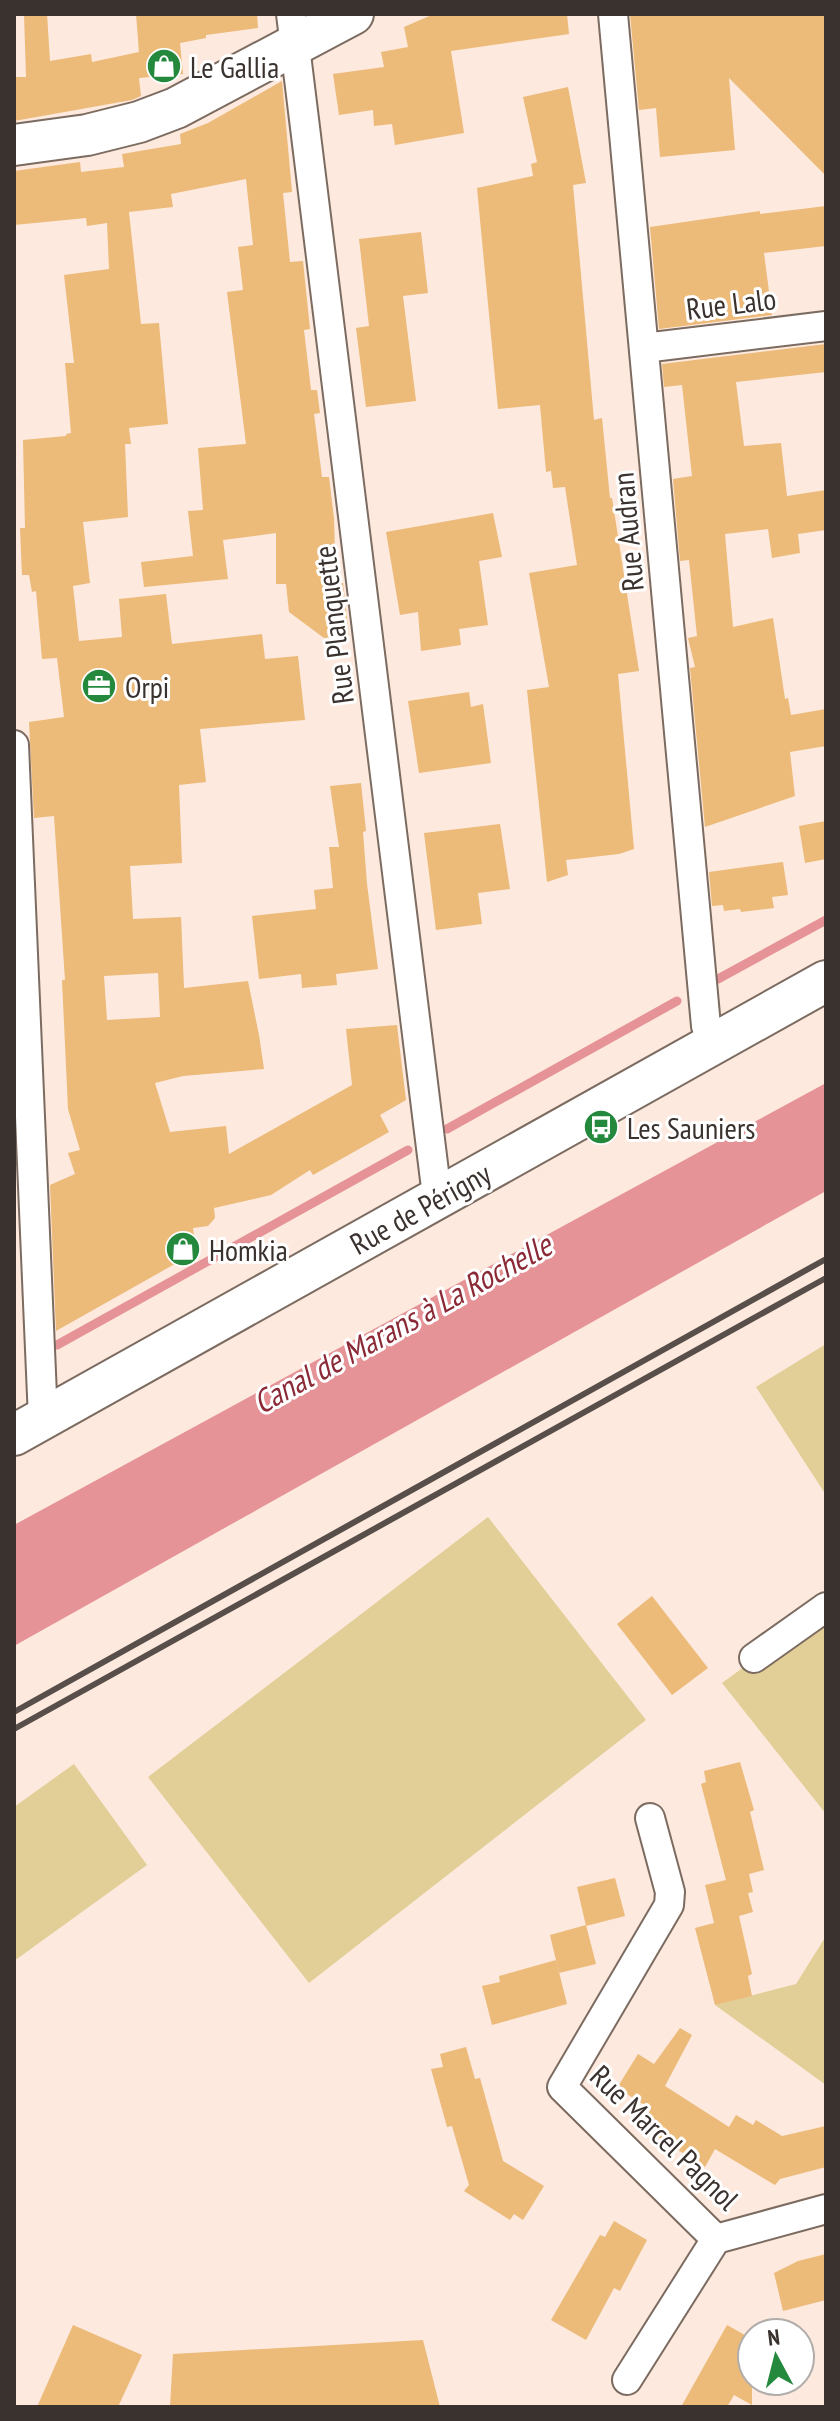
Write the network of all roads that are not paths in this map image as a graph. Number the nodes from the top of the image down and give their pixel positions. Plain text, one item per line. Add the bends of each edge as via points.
1 (353, 14) edge
2 (613, 14) edge
3 (293, 29) edge
4 (14, 145) edge
5 (826, 326) edge
6 (644, 348) junction
7 (14, 745) edge
8 (826, 981) edge
9 (713, 1044) junction
10 (441, 1197) junction
11 (29, 1427) edge
12 (826, 1607) edge
13 (754, 1658) dead end
14 (650, 1818) dead end
15 (826, 2209) edge
16 (716, 2239) junction
17 (627, 2380) dead end

1 - 3 street
2 - 6 street, Rue Audran
3 - 4 street via 176,108 87,135
3 - 10 street, Rue Planquette
5 - 6 street, Rue Lalo
6 - 9 street, Rue Audran via 706,1026
7 - 11 street
8 - 9 street, Rue de Périgny
9 - 10 street, Rue de Périgny
10 - 11 street, Rue de Périgny
12 - 13 street
14 - 16 street, Rue Marcel Pagnol via 669,1905 562,2087
15 - 16 street, Rue Marcel Pagnol
16 - 17 street

